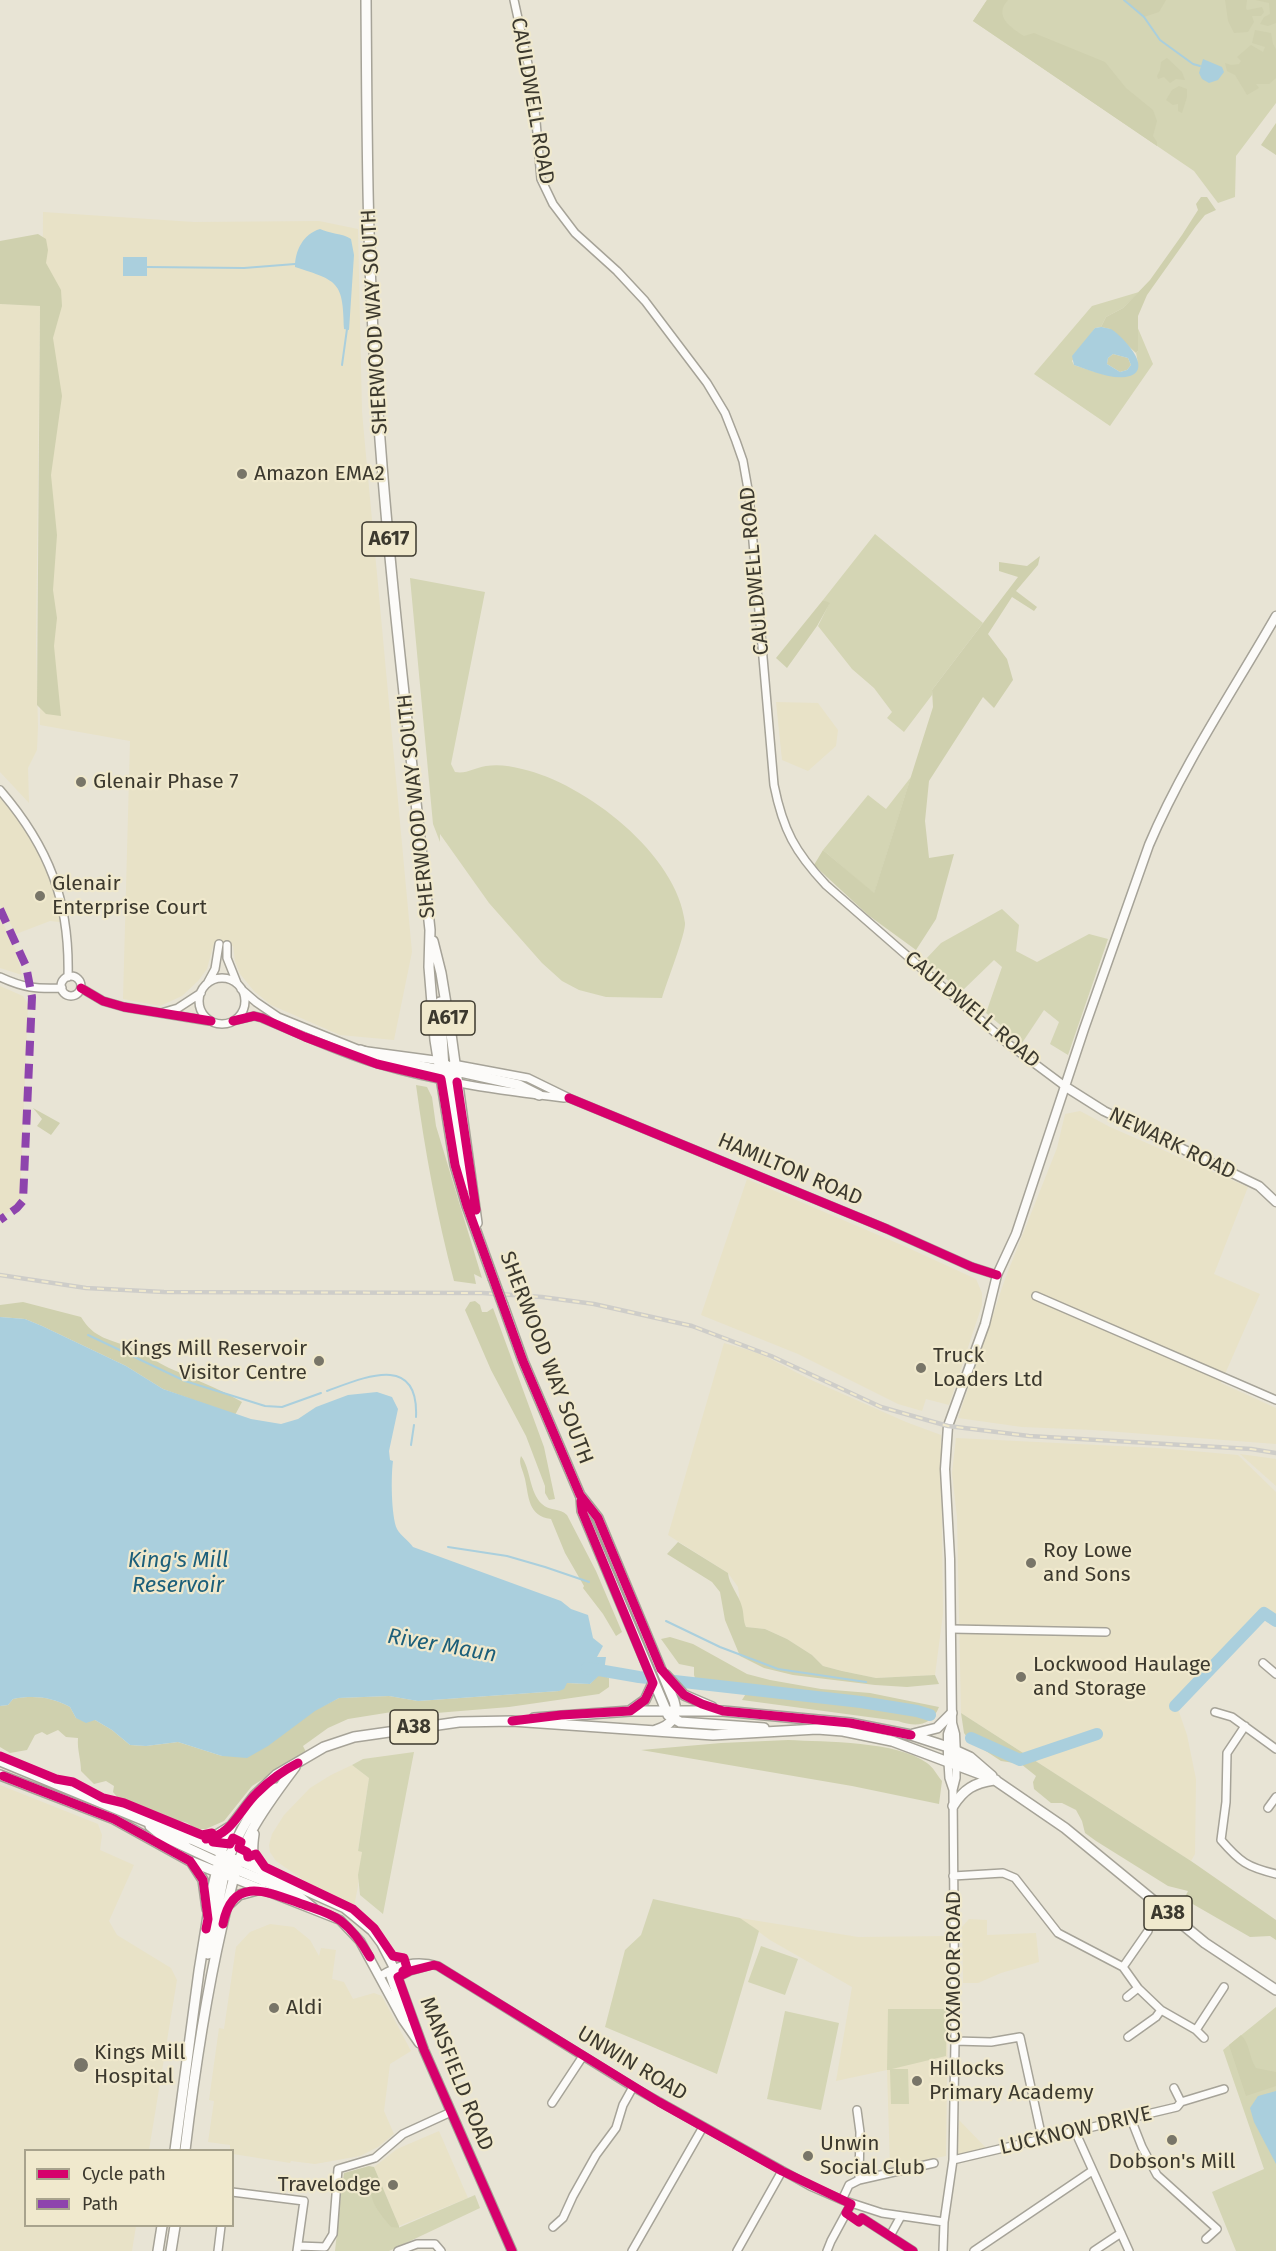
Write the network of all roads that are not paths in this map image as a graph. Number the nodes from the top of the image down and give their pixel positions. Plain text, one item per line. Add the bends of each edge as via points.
1 (366, 0) edge
2 (514, 0) edge
3 (1276, 616) edge
4 (0, 790) edge
5 (430, 930) junction
6 (219, 944) dead end
7 (227, 945) dead end
8 (0, 976) edge
9 (68, 977) junction
10 (207, 984) junction
11 (239, 987) junction
12 (62, 988) junction
13 (81, 988) junction
14 (201, 992) junction
15 (161, 1013) junction
16 (211, 1021) junction
17 (233, 1021) junction
18 (360, 1050) joint
19 (448, 1071) junction
20 (1066, 1087) junction
21 (539, 1095) joint
22 (569, 1098) junction
23 (1276, 1202) edge
24 (479, 1234) junction
25 (997, 1275) junction
26 (1036, 1296) dead end
27 (1276, 1400) edge
28 (580, 1495) junction
29 (951, 1629) junction
30 (1106, 1632) dead end
31 (1274, 1661) dead end
32 (1276, 1674) edge
33 (654, 1686) junction
34 (674, 1690) junction
35 (665, 1710) junction
36 (630, 1711) junction
37 (723, 1711) junction
38 (1215, 1712) dead end
39 (674, 1715) junction
40 (952, 1718) junction
41 (512, 1721) junction
42 (1245, 1726) junction
43 (785, 1730) junction
44 (654, 1731) junction
45 (911, 1734) junction
46 (1276, 1749) edge
47 (952, 1756) junction
48 (0, 1761) edge
49 (298, 1763) junction
50 (0, 1775) edge
51 (996, 1780) junction
52 (283, 1784) junction
53 (1276, 1797) edge
54 (953, 1806) junction
55 (1268, 1808) dead end
56 (141, 1819) junction
57 (232, 1825) junction
58 (255, 1825) junction
59 (189, 1839) junction
60 (190, 1861) junction
61 (227, 1865) junction
62 (261, 1870) junction
63 (1276, 1874) edge
64 (953, 1876) junction
65 (261, 1889) junction
66 (226, 1907) junction
67 (313, 1908) junction
68 (208, 1919) junction
69 (1148, 1931) dead end
70 (434, 1965) junction
71 (1123, 1967) junction
72 (394, 1968) junction
73 (199, 1971) junction
74 (388, 1980) junction
75 (1224, 1987) dead end
76 (1138, 1988) junction
77 (1276, 1990) edge
78 (1127, 1997) dead end
79 (1161, 2010) junction
80 (1196, 2030) junction
81 (1128, 2037) dead end
82 (1204, 2038) dead end
83 (955, 2041) junction
84 (424, 2050) junction
85 (583, 2056) junction
86 (633, 2087) junction
87 (1174, 2088) dead end
88 (1224, 2089) dead end
89 (1181, 2102) junction
90 (552, 2103) dead end
91 (857, 2110) dead end
92 (451, 2112) junction
93 (1131, 2119) junction
94 (704, 2127) junction
95 (1075, 2131) junction
96 (1042, 2138) junction
97 (174, 2149) edge
98 (185, 2149) edge
99 (953, 2160) junction
100 (934, 2163) dead end
101 (782, 2171) junction
102 (1092, 2171) junction
103 (859, 2180) junction
104 (234, 2192) edge
105 (842, 2200) junction
106 (851, 2204) junction
107 (901, 2216) junction
108 (862, 2218) dead end
109 (944, 2222) junction
110 (1225, 2226) dead end
111 (162, 2227) edge
112 (175, 2227) edge
113 (221, 2227) edge
114 (553, 2227) dead end
115 (1217, 2229) junction
116 (1121, 2233) junction
117 (890, 2236) junction
118 (1206, 2239) dead end
119 (298, 2248) edge
120 (158, 2251) edge
121 (171, 2251) edge
122 (218, 2251) edge
123 (398, 2251) edge
124 (441, 2251) edge
125 (512, 2251) edge
126 (632, 2251) edge
127 (737, 2251) edge
128 (827, 2251) edge
129 (913, 2251) edge
130 (943, 2251) edge
131 (974, 2251) edge
132 (1094, 2251) edge
133 (1129, 2251) edge

1 - 5 highway, SHERWOOD WAY SOUTH / A617 via 375,365 396,618
2 - 20 street, CAULDWELL ROAD via 533,87 541,179 553,204 575,233 645,301 695,366 725,413 743,460 774,785 779,814 794,846 826,885 1007,1043
3 - 20 main road via 1160,818
4 - 9 street via 32,831 54,876 68,932
5 - 19 highway, SHERWOOD WAY SOUTH / A617 via 441,973
5 - 19 highway, SHERWOOD WAY SOUTH / A617 via 429,967
6 - 10 street via 215,969
7 - 11 street via 227,958
8 - 12 street via 30,988
9 - 12 street
9 - 13 street via 78,978
10 - 11 street via 220,979
10 - 14 street
11 - 17 street via 244,1006
11 - 18 street via 278,1017
12 - 13 street via 70,995
13 - 15 street, HAMILTON ROAD via 104,1001
14 - 15 street via 178,1008
14 - 16 street via 200,1007
15 - 16 street, HAMILTON ROAD
16 - 17 street, HAMILTON ROAD
17 - 19 street, HAMILTON ROAD via 254,1016 368,1060
18 - 19 highway
19 - 21 highway via 519,1085
19 - 22 street, HAMILTON ROAD via 528,1078
19 - 24 highway, SHERWOOD WAY SOUTH / A617
19 - 24 highway, SHERWOOD WAY SOUTH / A617 via 468,1189 467,1206
20 - 23 main road, NEWARK ROAD via 1104,1111 1259,1186
20 - 25 main road via 1016,1234
21 - 22 street, HAMILTON ROAD
22 - 25 street, HAMILTON ROAD
24 - 28 highway, SHERWOOD WAY SOUTH / A617, bridge via 523,1361
25 - 29 main road via 985,1324 948,1426 945,1468
26 - 27 street
28 - 33 highway, SHERWOOD WAY SOUTH / A617 via 582,1511
28 - 34 highway, SHERWOOD WAY SOUTH / A617 via 598,1518 661,1669
29 - 30 street
29 - 40 main road
31 - 32 street via 1266,1666
33 - 35 highway, SHERWOOD WAY SOUTH
33 - 36 highway via 645,1700
34 - 37 highway, A617
34 - 39 highway, A617
35 - 36 highway, A38
35 - 39 highway, SHERWOOD WAY SOUTH
36 - 41 highway, A38
37 - 39 highway, A38
37 - 45 highway, A38
38 - 42 street
39 - 43 highway via 689,1723
39 - 44 highway via 667,1725
40 - 45 highway via 937,1728
40 - 47 main road
41 - 44 highway, A38
41 - 49 highway, A38 via 435,1724 354,1737 324,1747
42 - 46 street
42 - 63 street via 1227,1753 1221,1840 1239,1861
43 - 44 highway, A38 via 713,1735
43 - 47 highway, A38 via 868,1735
45 - 47 highway, A38
47 - 51 highway, A38
47 - 51 highway, A38 via 974,1759
47 - 54 street, COXMOOR ROAD via 949,1778
48 - 56 highway, MANSFIELD ROAD
49 - 52 highway, A38
49 - 57 highway, A38 via 276,1775
50 - 60 highway, MANSFIELD ROAD via 114,1819
51 - 54 highway via 968,1788
51 - 77 highway, A38 via 1065,1828 1205,1943
52 - 58 highway
52 - 61 highway via 264,1796 255,1808
53 - 55 street
54 - 64 street, COXMOOR ROAD
56 - 59 highway, MANSFIELD ROAD
56 - 61 highway via 162,1836
57 - 59 highway via 213,1837
57 - 61 highway
58 - 61 highway
58 - 62 highway via 252,1851
59 - 61 main road, MANSFIELD ROAD
60 - 61 highway, MANSFIELD ROAD
60 - 68 highway via 203,1880
61 - 62 main road, MANSFIELD ROAD
61 - 65 main road, MANSFIELD ROAD
61 - 66 highway
61 - 67 highway via 296,1894
61 - 68 highway
61 - 73 highway via 209,1953
62 - 72 main road, MANSFIELD ROAD via 344,1908 372,1931
64 - 71 street via 1002,1873 1015,1878 1058,1933
64 - 83 street, COXMOOR ROAD
65 - 66 highway via 239,1895
65 - 67 main road, MANSFIELD ROAD
66 - 98 highway via 210,1977
67 - 74 main road, MANSFIELD ROAD via 340,1920 355,1934
68 - 73 highway
69 - 71 street
70 - 72 street, UNWIN ROAD via 420,1962
70 - 74 street
70 - 85 street, UNWIN ROAD
71 - 76 street
72 - 74 main road, MANSFIELD ROAD
72 - 74 street, UNWIN ROAD
73 - 97 highway
74 - 84 main road, MANSFIELD ROAD
74 - 84 main road, MANSFIELD ROAD via 409,2030
75 - 80 street
76 - 78 street
76 - 79 street
79 - 80 street
79 - 81 street
80 - 82 street
83 - 96 street via 991,2042 1020,2037
83 - 99 street, COXMOOR ROAD
84 - 92 main road, MANSFIELD ROAD
85 - 86 street, UNWIN ROAD
85 - 90 street
86 - 94 street, UNWIN ROAD
86 - 114 street via 622,2105 616,2128 590,2165 563,2218
87 - 89 street, LUCKNOW DRIVE
88 - 89 street
89 - 93 street, LUCKNOW DRIVE via 1178,2107
91 - 103 street
92 - 119 street via 403,2134 375,2158 338,2169 333,2234 325,2247
92 - 125 main road, MANSFIELD ROAD
93 - 95 street, LUCKNOW DRIVE
93 - 115 street via 1157,2175
94 - 101 street, UNWIN ROAD
94 - 126 street
95 - 96 street, LUCKNOW DRIVE
95 - 102 street
96 - 99 street, LUCKNOW DRIVE
99 - 109 street, COXMOOR ROAD
100 - 103 street
101 - 105 street, UNWIN ROAD
101 - 127 street
102 - 116 street
102 - 131 street
103 - 105 street via 849,2185
104 - 119 street via 304,2201
105 - 106 street, UNWIN ROAD
106 - 107 street, UNWIN ROAD
106 - 128 street
107 - 109 street, UNWIN ROAD
107 - 117 street
108 - 117 street
109 - 130 street, COXMOOR ROAD
110 - 115 street
111 - 120 highway
112 - 121 highway
113 - 122 street
115 - 118 street
116 - 132 street
116 - 133 street
117 - 129 street
123 - 124 street via 417,2244 435,2244

